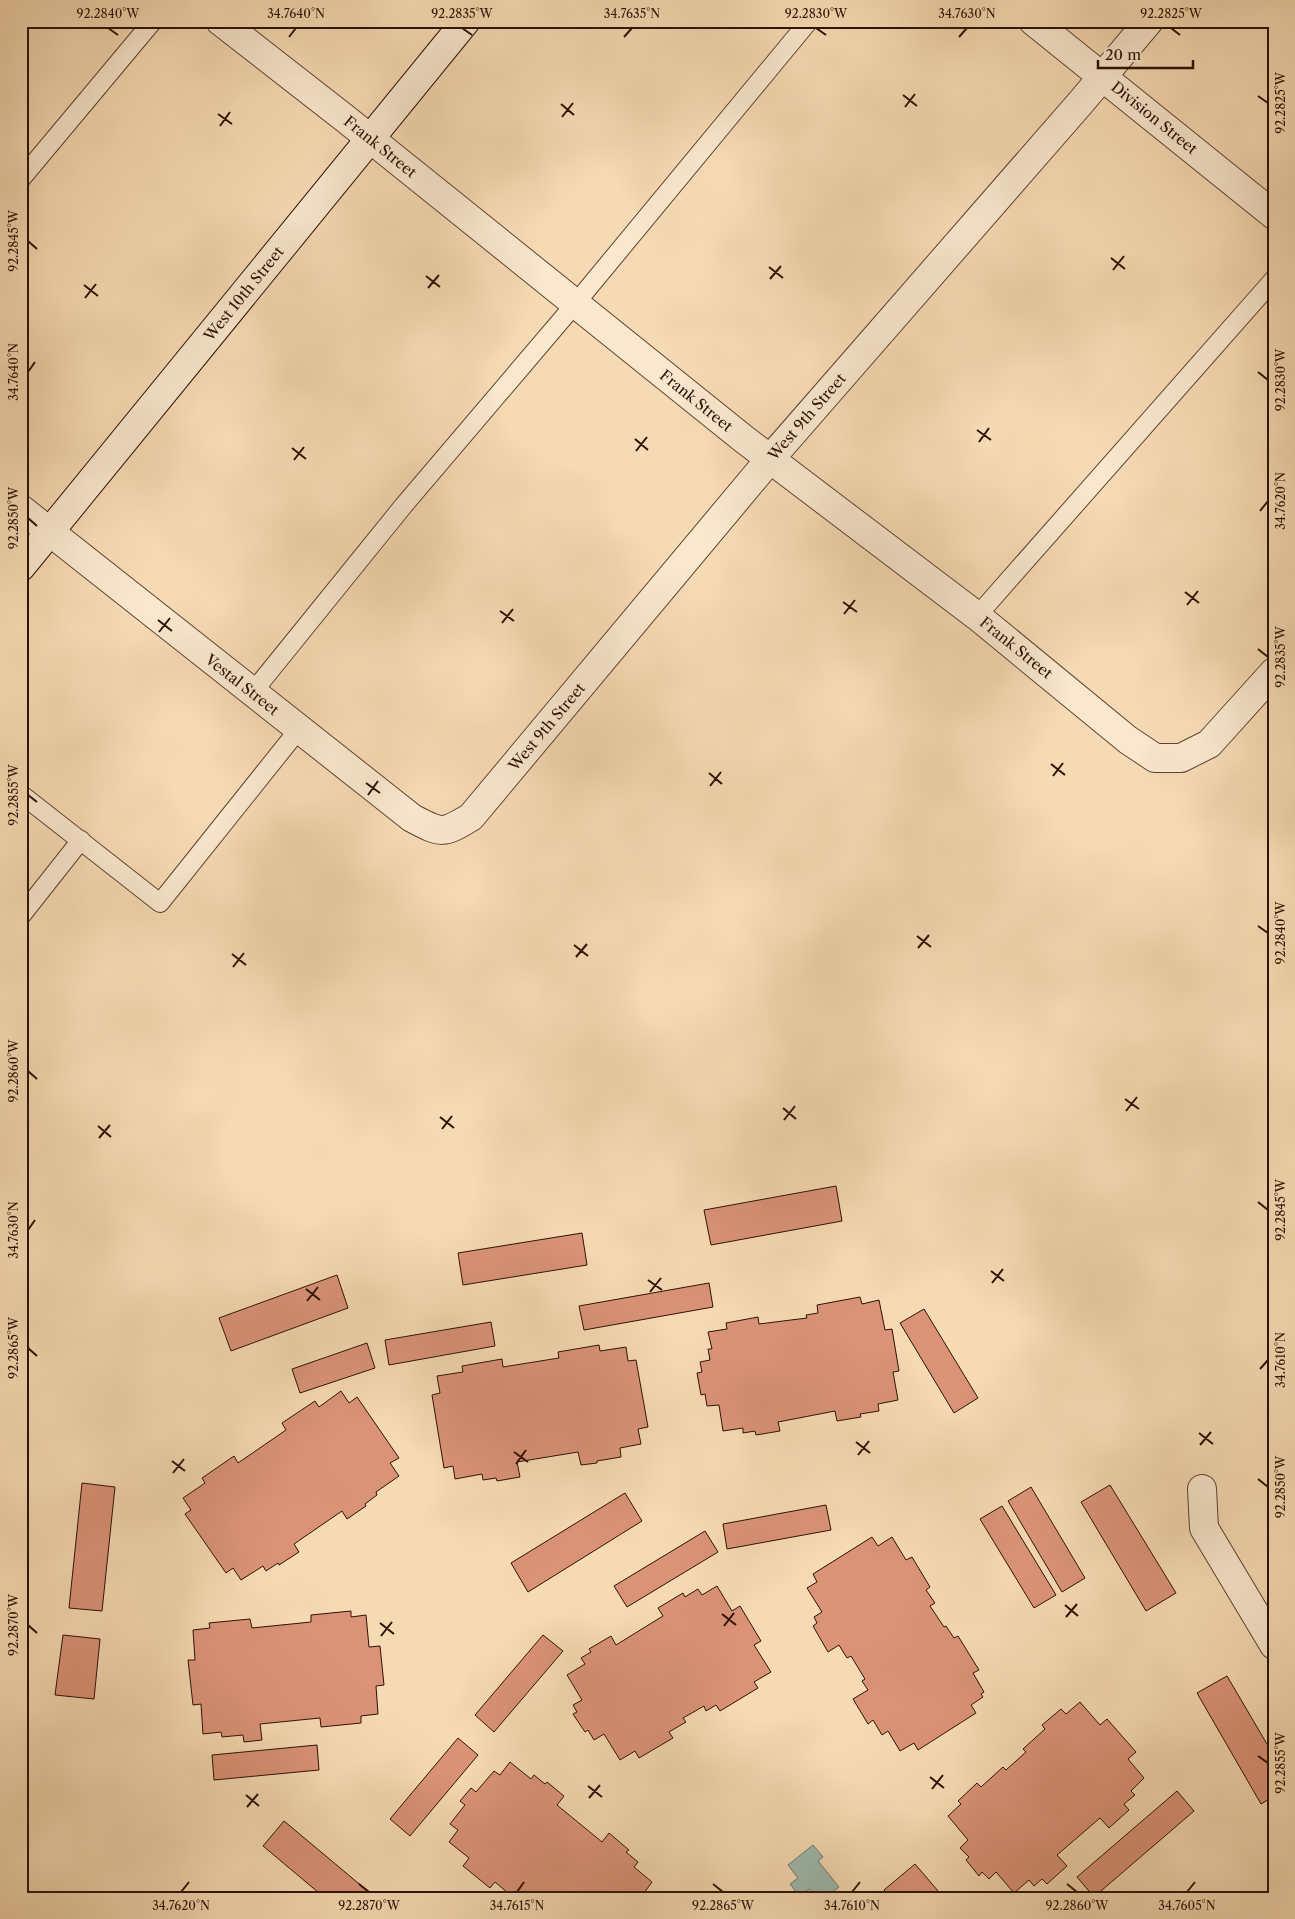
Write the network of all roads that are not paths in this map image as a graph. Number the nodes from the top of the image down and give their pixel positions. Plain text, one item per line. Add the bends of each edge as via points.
1 (154, 21) edge
2 (220, 21) edge
3 (466, 21) edge
4 (808, 21) edge
5 (1034, 21) edge
6 (1148, 21) edge
7 (1102, 76) junction
8 (369, 139) junction
9 (21, 179) edge
10 (1274, 215) edge
11 (1274, 279) edge
12 (575, 304) junction
13 (770, 459) junction
14 (21, 509) edge
15 (50, 532) junction
16 (21, 567) edge
17 (977, 616) junction
18 (1274, 672) edge
19 (252, 693) junction
20 (299, 729) junction
21 (21, 794) edge
22 (471, 817) joint
23 (81, 840) junction
24 (21, 916) edge
25 (1202, 1489) dead end
26 (1274, 1645) edge

1 - 9 lane
2 - 8 street, Frank Street
3 - 8 street, West 10th Street
4 - 12 lane
5 - 7 street, Division Street
6 - 7 street, West 9th Street
7 - 10 street, Division Street
7 - 13 street, West 9th Street
8 - 12 street, Frank Street
8 - 15 street, West 10th Street
11 - 17 lane
12 - 13 street, Frank Street
12 - 19 lane via 404,505
13 - 17 street, Frank Street
13 - 22 street, West 9th Street
14 - 15 street, Vestal Street
15 - 16 street, West 10th Street
15 - 19 street, Vestal Street
17 - 18 street, Frank Street via 1155,758 1182,758 1209,744
19 - 20 street, Vestal Street
20 - 22 street, Vestal Street via 412,818 434,830 449,830
20 - 23 lane via 160,903
21 - 23 lane
23 - 24 lane
25 - 26 street via 1204,1528

